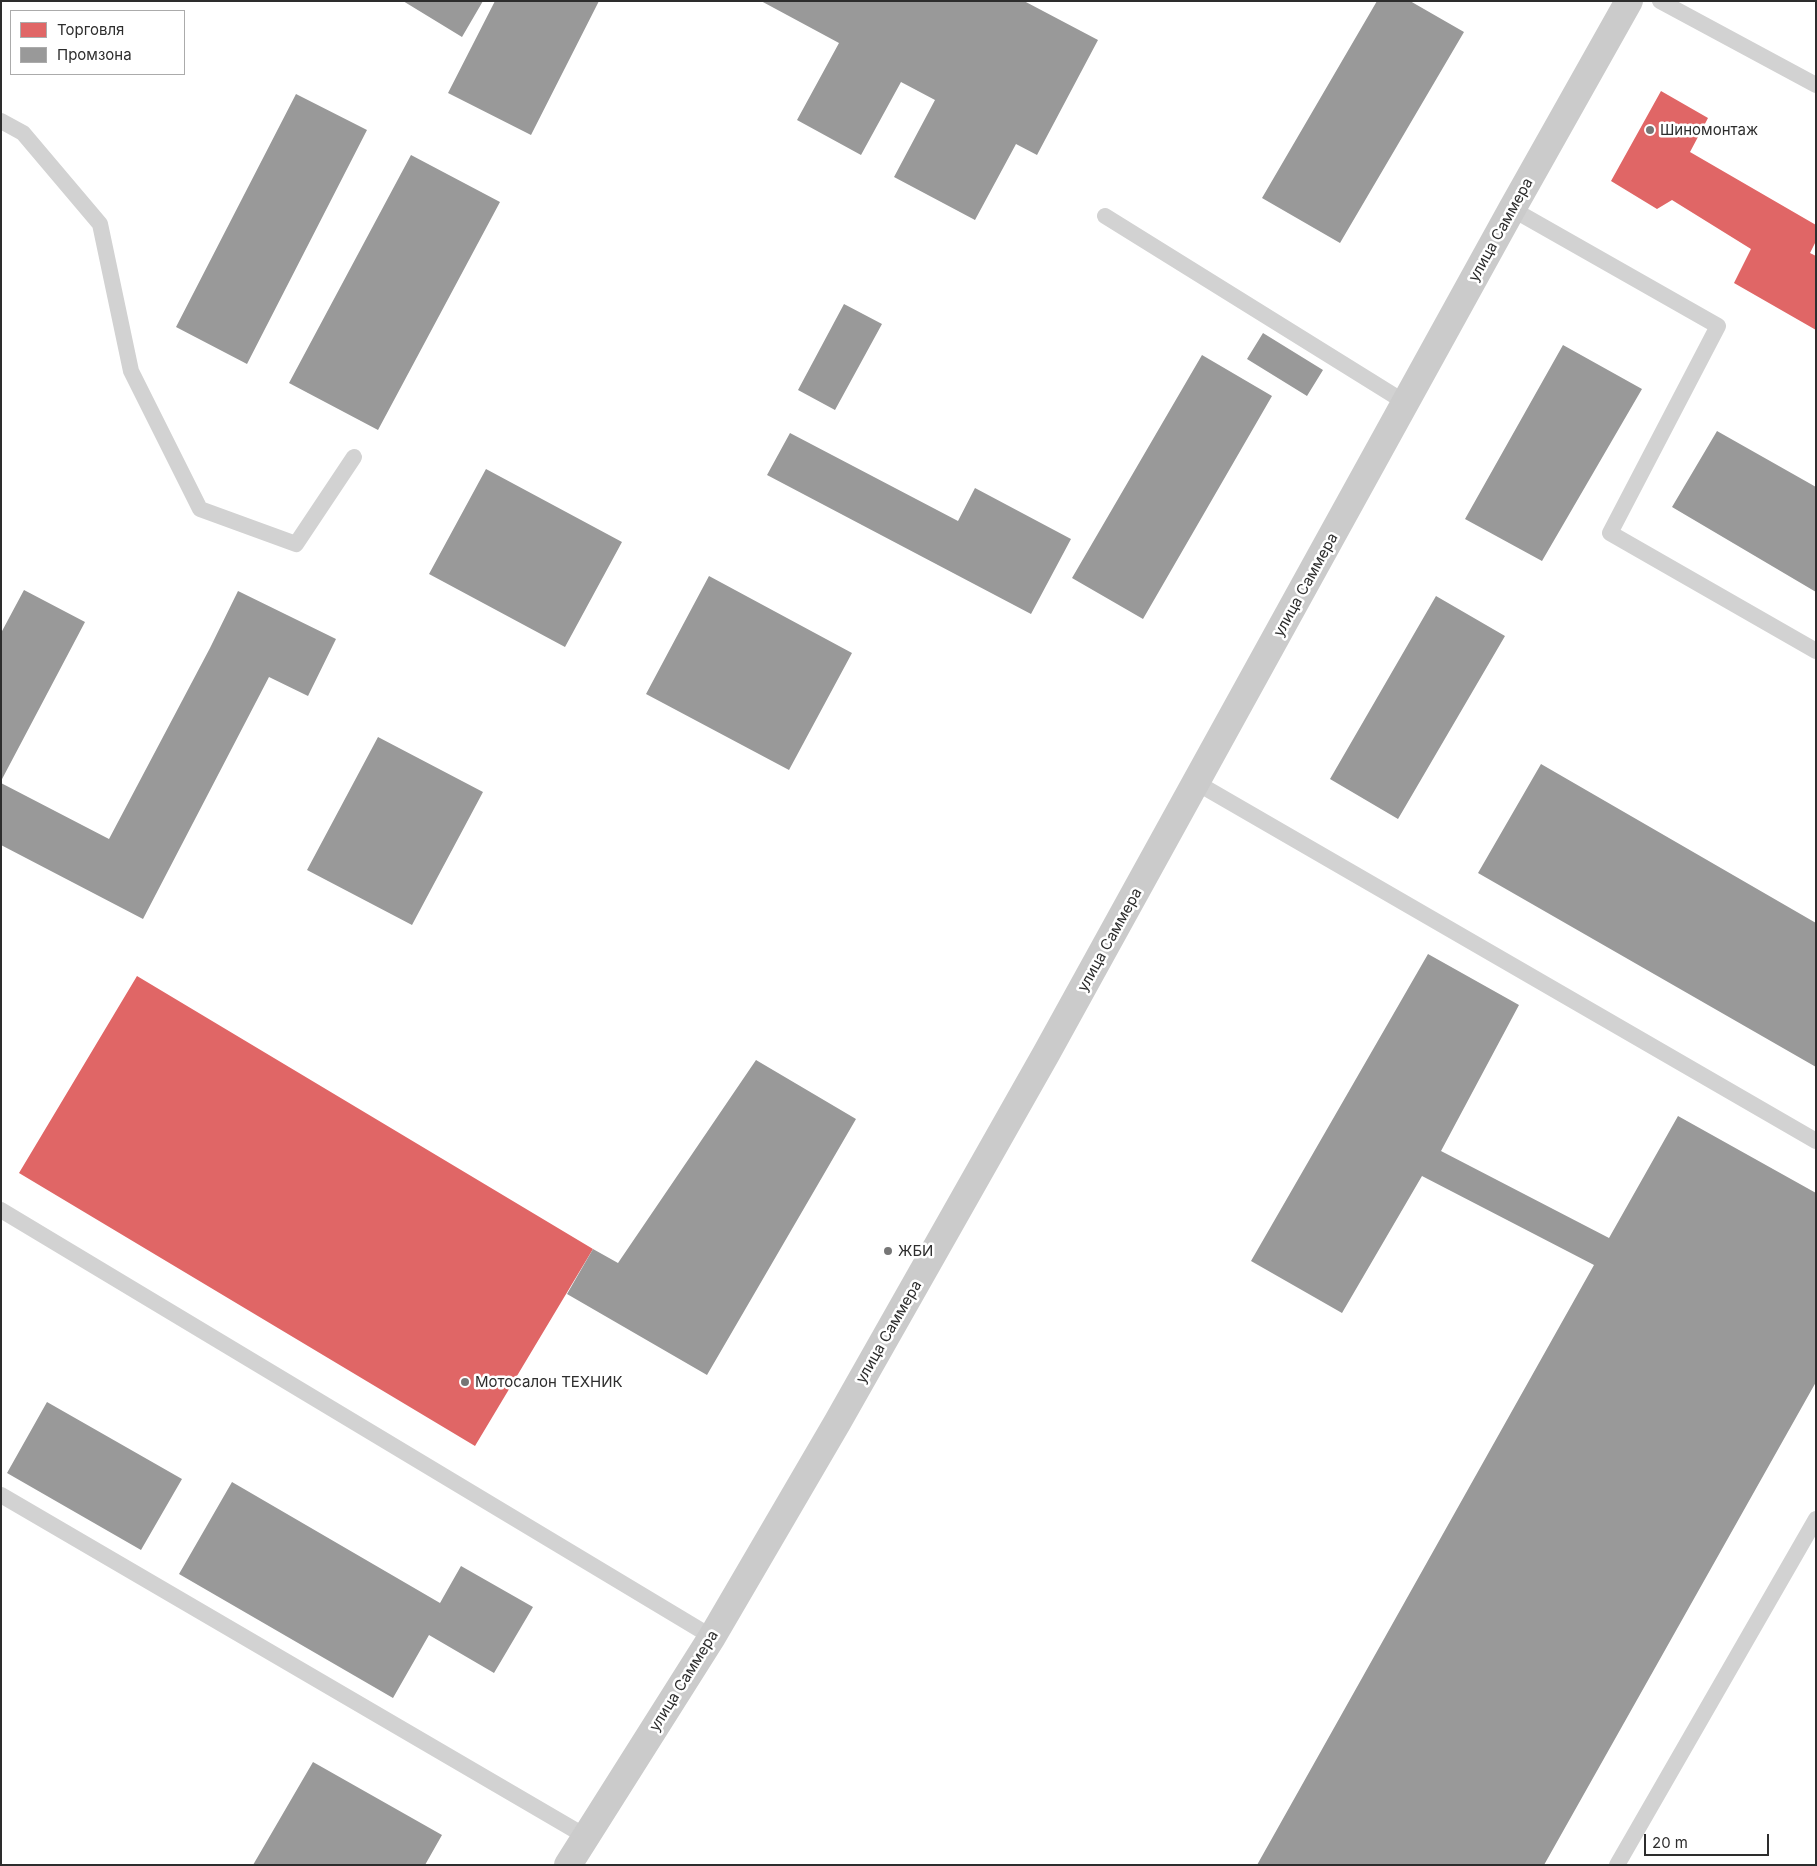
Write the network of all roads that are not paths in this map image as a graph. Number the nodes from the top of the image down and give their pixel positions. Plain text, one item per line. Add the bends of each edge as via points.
1 (1629, 1) edge
2 (1660, 1) edge
3 (1816, 85) edge
4 (1, 121) edge
5 (1512, 209) junction
6 (1105, 216) dead end
7 (1406, 403) junction
8 (354, 457) dead end
9 (1816, 651) edge
10 (1197, 783) junction
11 (1816, 1142) edge
12 (1, 1210) edge
13 (1, 1495) edge
14 (1816, 1519) edge
15 (712, 1637) junction
16 (585, 1836) junction
17 (568, 1865) edge
18 (1617, 1865) edge

1 - 5 street, улица Саммера
2 - 3 lane
4 - 8 lane via 23,133 100,224 131,371 200,509 296,544
5 - 7 street, улица Саммера
5 - 9 lane via 1718,326 1610,533
6 - 7 lane
7 - 10 street, улица Саммера
10 - 11 lane
10 - 15 street, улица Саммера via 870,1364
12 - 15 lane
13 - 16 lane
14 - 18 lane
15 - 16 street, улица Саммера
16 - 17 street, улица Саммера

